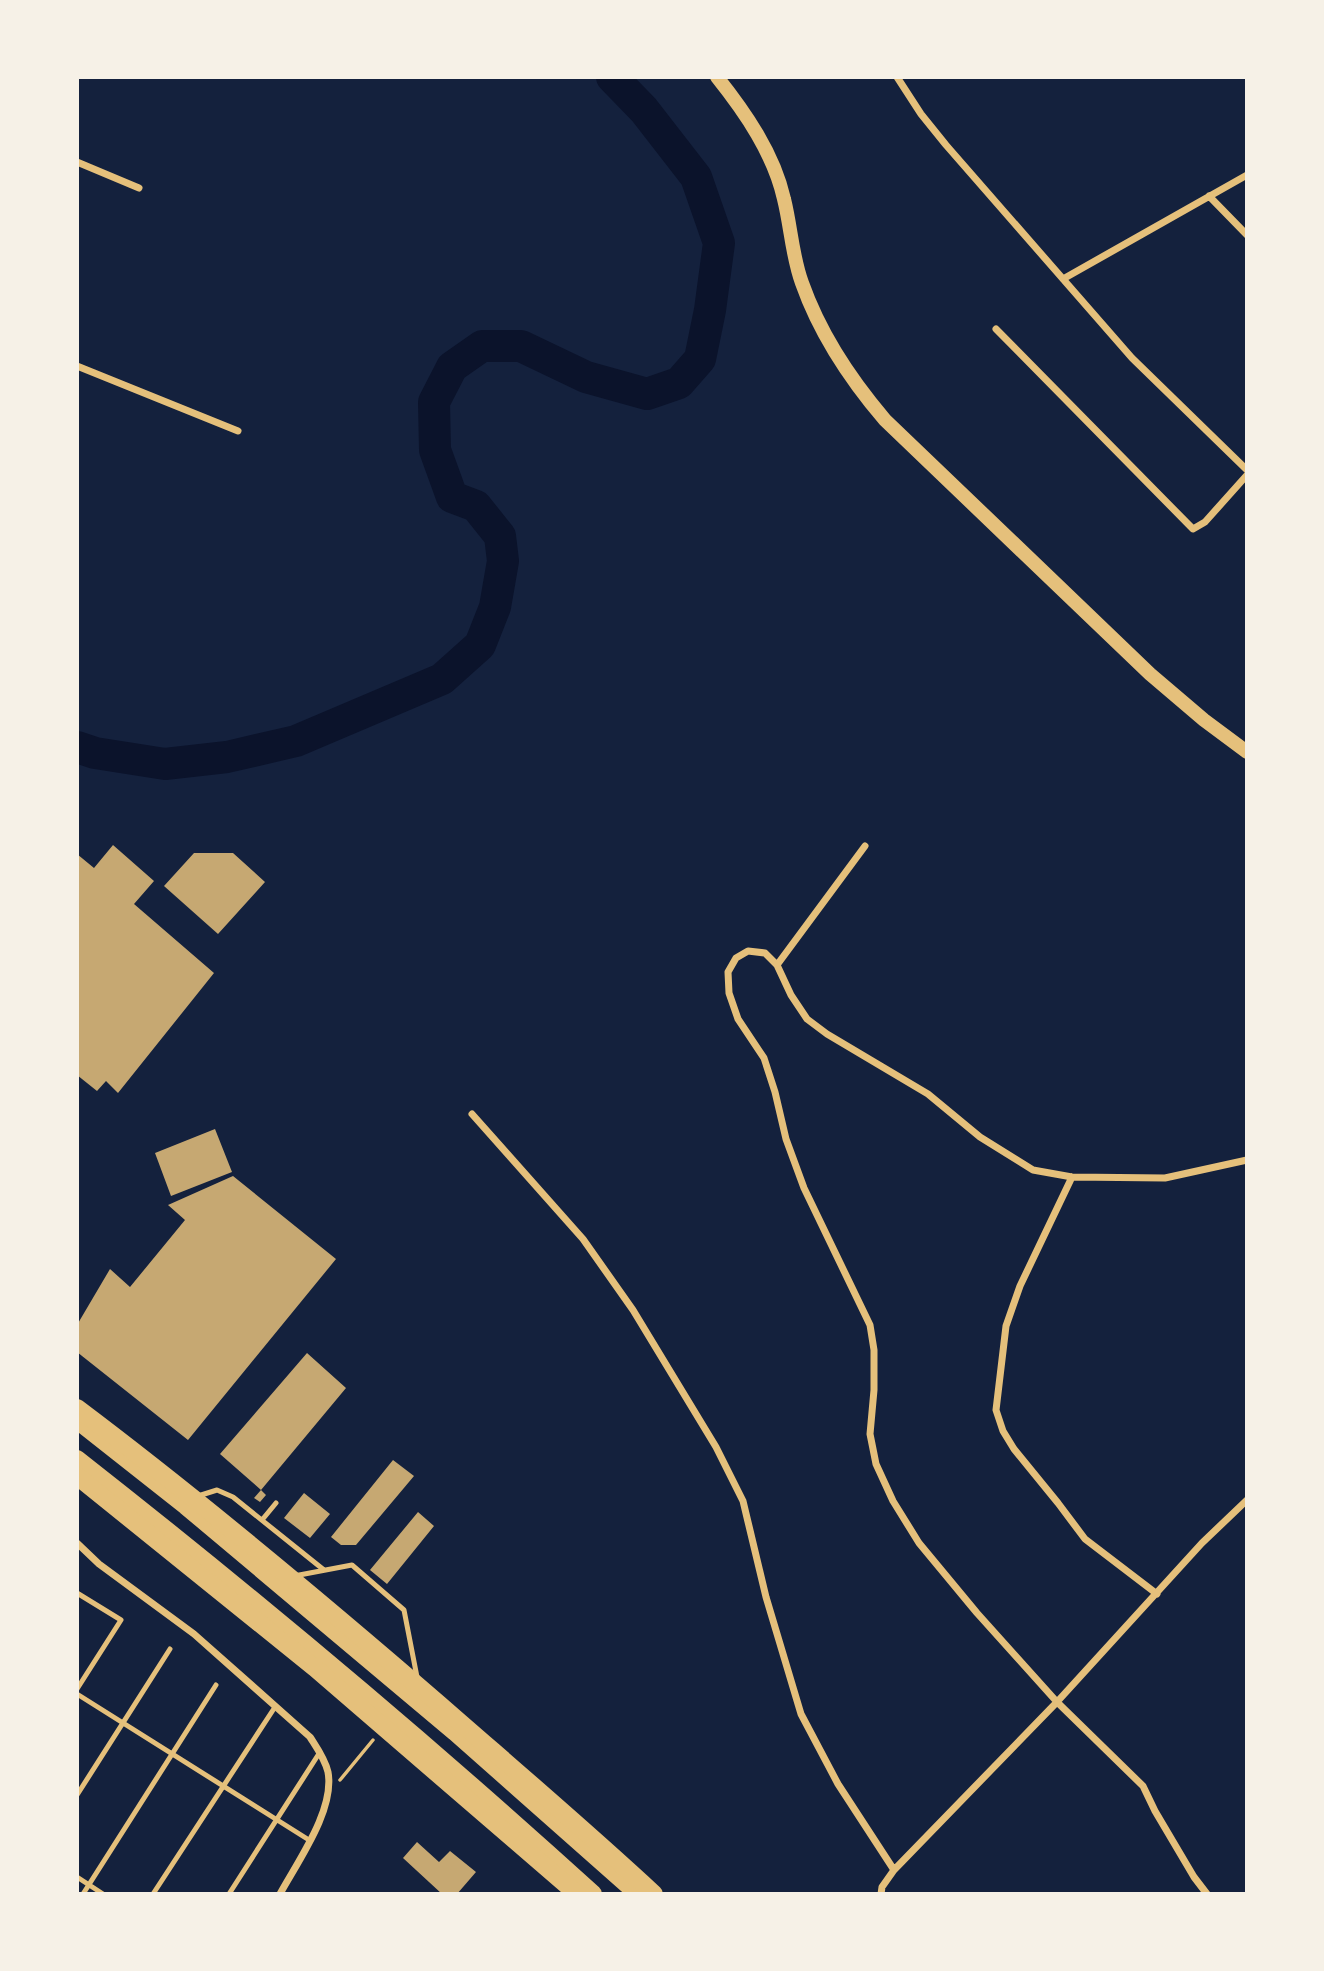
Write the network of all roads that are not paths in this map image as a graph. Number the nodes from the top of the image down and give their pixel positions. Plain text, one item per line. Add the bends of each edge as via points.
1 (717, 77) edge
2 (897, 77) edge
3 (77, 162) edge
4 (1247, 175) edge
5 (139, 188) dead end
6 (1209, 196) junction
7 (1247, 235) edge
8 (1062, 279) junction
9 (996, 329) dead end
10 (77, 366) edge
11 (237, 431) dead end
12 (1247, 473) edge
13 (1247, 752) edge
14 (865, 846) dead end
15 (777, 965) junction
16 (472, 1114) dead end
17 (1247, 1160) edge
18 (1072, 1177) junction
19 (77, 1408) edge
20 (77, 1420) edge
21 (77, 1459) edge
22 (77, 1476) edge
23 (194, 1498) junction
24 (1247, 1500) edge
25 (276, 1503) dead end
26 (262, 1520) junction
27 (77, 1543) edge
28 (324, 1570) junction
29 (290, 1577) junction
30 (77, 1592) edge
31 (1157, 1594) junction
32 (170, 1648) dead end
33 (381, 1671) junction
34 (216, 1685) dead end
35 (419, 1687) junction
36 (77, 1689) edge
37 (362, 1693) junction
38 (77, 1695) edge
39 (1057, 1702) junction
40 (275, 1707) junction
41 (123, 1723) junction
42 (455, 1732) junction
43 (320, 1752) junction
44 (172, 1754) junction
45 (435, 1755) junction
46 (223, 1786) junction
47 (77, 1795) edge
48 (277, 1820) junction
49 (309, 1840) junction
50 (894, 1870) junction
51 (77, 1877) edge
52 (89, 1885) junction
53 (83, 1894) edge
54 (103, 1894) edge
55 (153, 1894) edge
56 (229, 1894) edge
57 (280, 1894) edge
58 (577, 1894) edge
59 (593, 1894) edge
60 (638, 1894) edge
61 (654, 1894) edge
62 (881, 1894) edge
63 (1207, 1894) edge

1 - 13 main road via 770,160 784,197 795,261 808,299 836,355 866,399 1150,674
2 - 8 street via 946,145
3 - 5 street
4 - 6 street
6 - 7 street
6 - 8 street
8 - 12 street via 1155,382
9 - 12 street via 1193,529 1205,523
10 - 11 street
14 - 15 street
15 - 18 street via 807,1019 827,1034 928,1094 980,1137 1033,1170
15 - 39 street via 765,953 748,951 736,958 728,972 729,993 738,1019 764,1058 804,1188 870,1325 874,1390 870,1434 876,1464 919,1543
16 - 50 street via 583,1239 634,1310 716,1447 743,1501 801,1714 838,1784
17 - 18 street via 1165,1178
18 - 31 street via 1006,1326 996,1410 1014,1449 1084,1539
19 - 23 main road
20 - 33 main road
21 - 37 main road
22 - 58 main road via 384,1726
23 - 26 lane via 209,1491 224,1492
23 - 29 main road
24 - 31 street
25 - 26 lane
26 - 28 lane
27 - 40 street via 194,1634
28 - 29 lane
28 - 35 lane via 352,1564 404,1610
29 - 35 main road
30 - 36 lane via 121,1620
31 - 39 street
32 - 41 lane
33 - 37 main road via 381,1690
33 - 42 main road
34 - 44 lane
35 - 61 main road
37 - 45 main road
38 - 41 lane
39 - 50 street
39 - 63 street via 1143,1786
40 - 43 street via 310,1737
40 - 46 lane
41 - 44 lane
41 - 47 lane
42 - 45 main road via 447,1729 434,1734 430,1741
42 - 60 main road
43 - 48 lane
43 - 49 street via 328,1772 328,1796
44 - 46 lane
44 - 52 lane
45 - 59 main road
46 - 48 lane
46 - 55 lane
48 - 49 lane
48 - 56 lane
49 - 57 street
50 - 62 street
51 - 52 lane
52 - 53 lane
52 - 54 lane

